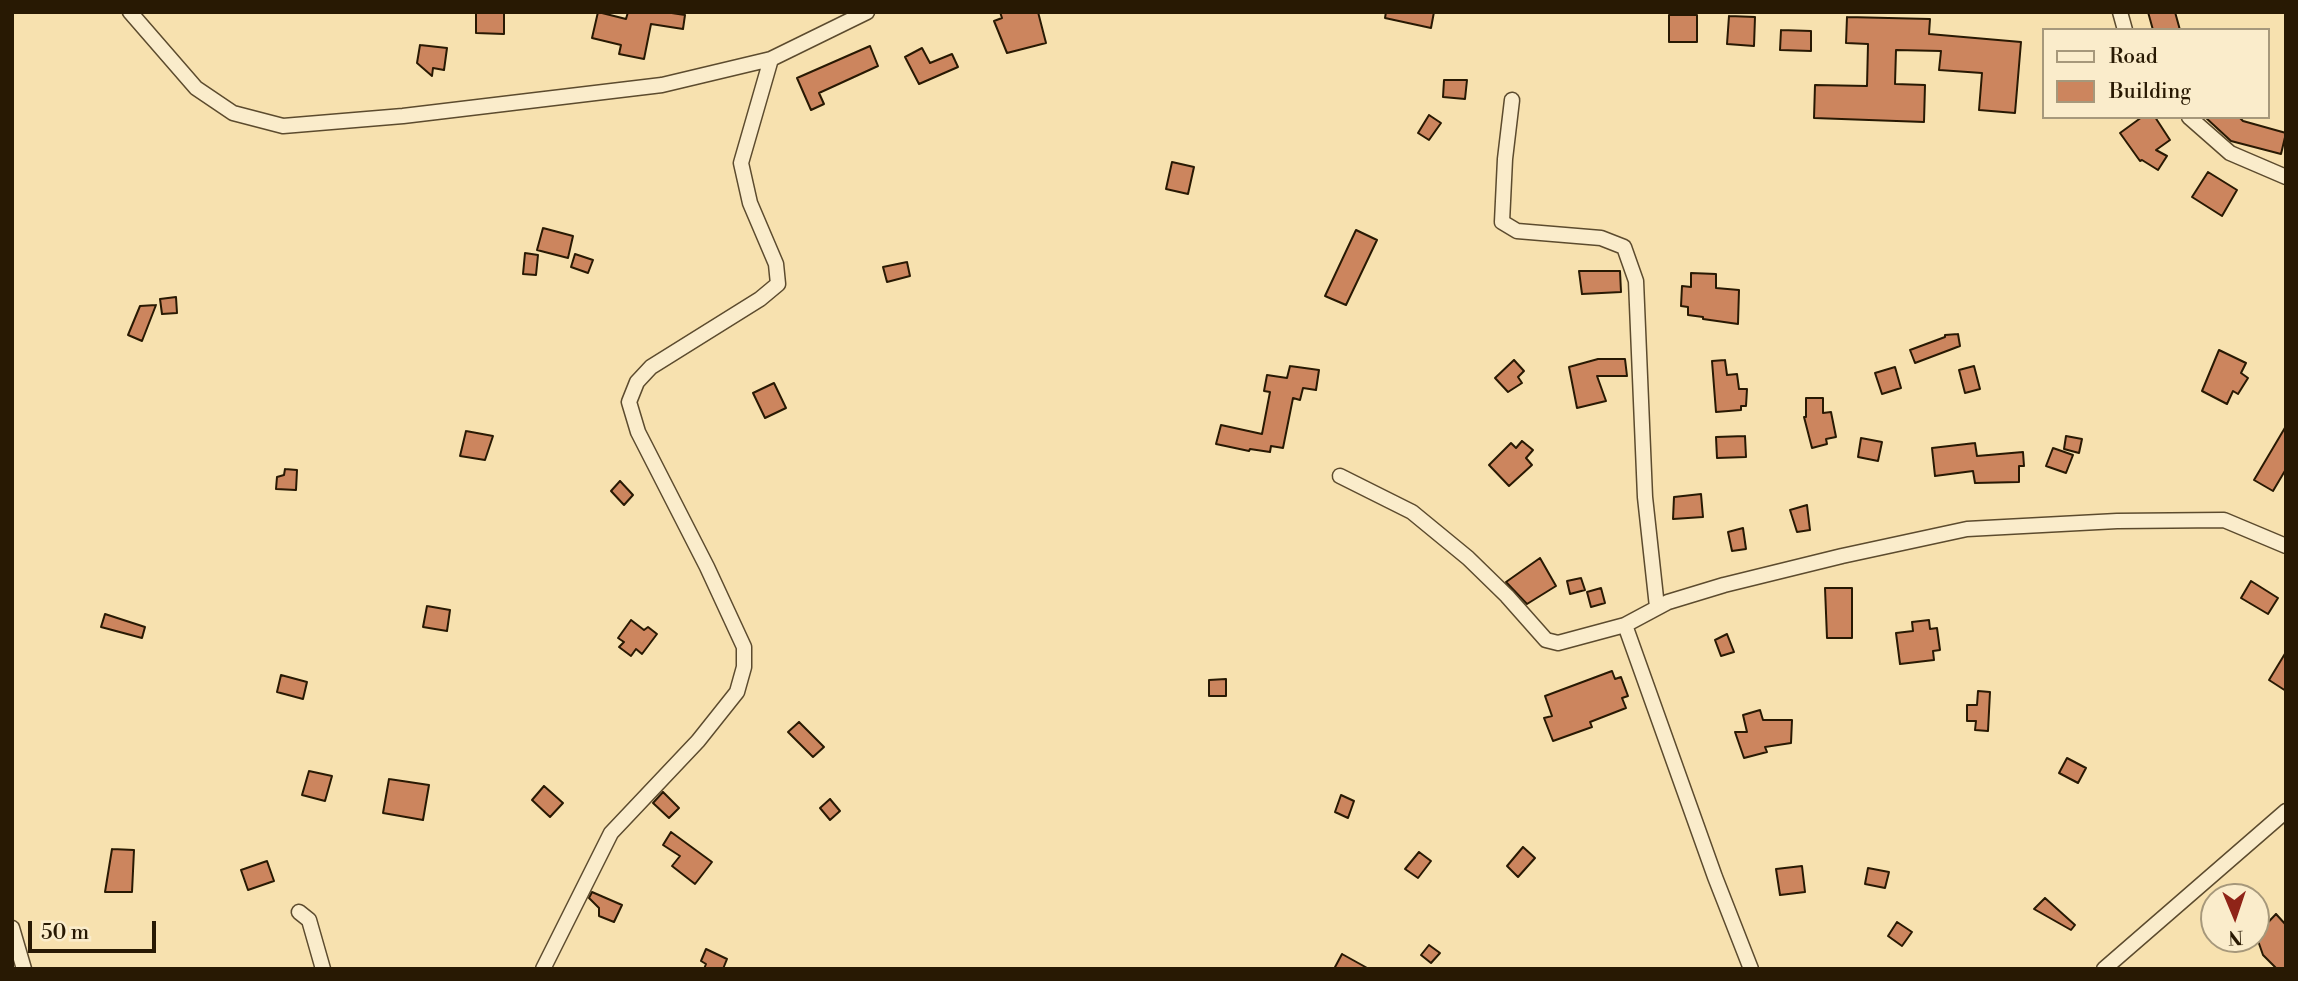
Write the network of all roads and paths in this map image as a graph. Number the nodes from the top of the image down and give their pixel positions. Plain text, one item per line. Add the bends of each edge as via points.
1 (130, 12) edge
2 (867, 12) edge
3 (771, 59) junction
4 (1512, 100) dead end
5 (2191, 119) edge
6 (2286, 177) edge
7 (1340, 476) dead end
8 (2286, 546) edge
9 (1657, 607) junction
10 (1625, 625) junction
11 (2286, 811) edge
12 (299, 912) dead end
13 (12, 928) edge
14 (24, 969) edge
15 (323, 969) edge
16 (543, 969) edge
17 (1751, 969) edge
18 (2104, 969) edge

1 - 3 street via 196,88 233,113 282,126 662,85
2 - 3 street
3 - 16 street via 741,163 750,202 776,264 778,284 652,368 638,382 629,402 638,432 744,647 744,667 737,692 698,741 611,833
4 - 9 street via 1502,222 1517,231 1601,237 1624,247 1636,281 1645,497
5 - 6 street via 2230,153
7 - 10 street via 1412,512 1468,558 1546,640 1558,643
8 - 9 street via 2224,520 2117,520 1966,529 1751,579
9 - 10 street
10 - 17 street
11 - 18 street
12 - 15 street via 309,920
13 - 14 street

